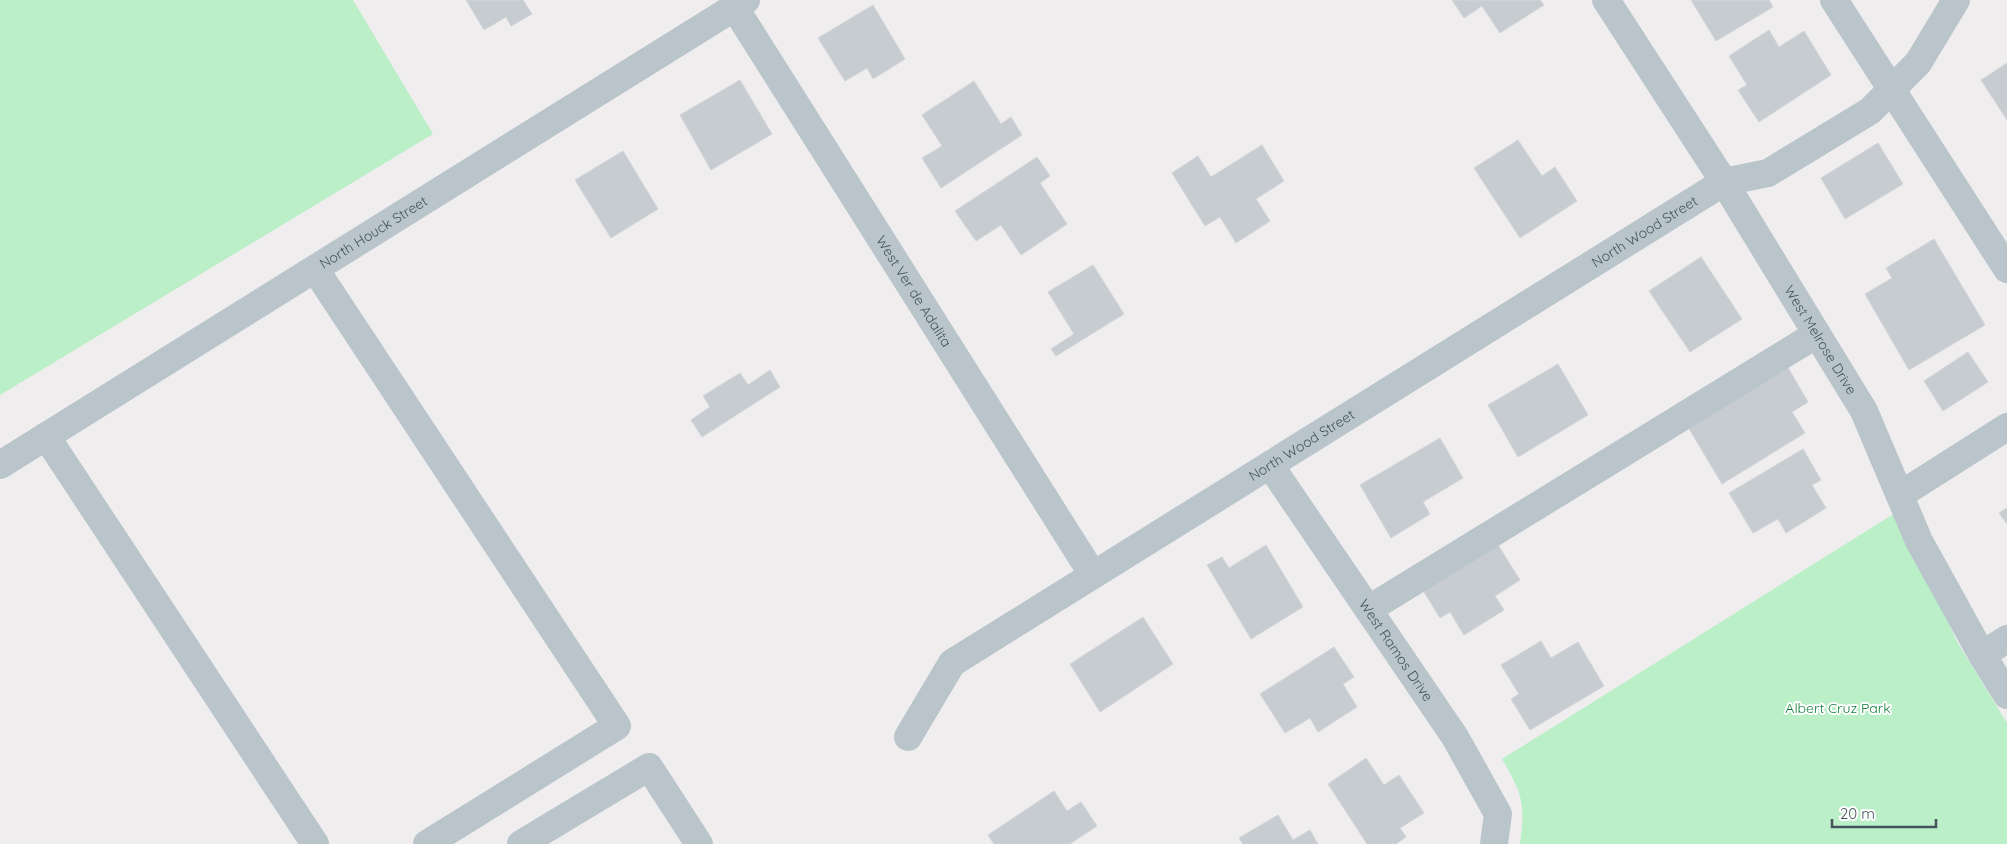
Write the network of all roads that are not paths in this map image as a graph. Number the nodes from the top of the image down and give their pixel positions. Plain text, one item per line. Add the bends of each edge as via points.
1 (1606, 0) edge
2 (1834, 0) edge
3 (1956, 0) edge
4 (740, 4) edge
5 (1892, 89) junction
6 (1724, 182) junction
7 (315, 269) junction
8 (2007, 269) edge
9 (1817, 334) junction
10 (2007, 427) edge
11 (46, 436) junction
12 (0, 465) edge
13 (1270, 465) junction
14 (1900, 495) junction
15 (1093, 576) junction
16 (1369, 610) junction
17 (2007, 639) edge
18 (1982, 655) junction
19 (2007, 696) edge
20 (908, 737) dead end
21 (315, 844) edge
22 (427, 844) edge
23 (521, 844) edge
24 (699, 844) edge
25 (1494, 844) edge

1 - 6 street, West Melrose Drive
2 - 5 street
3 - 5 street via 1918,63
4 - 7 street, North Houck Street
4 - 15 street, West Ver de Adalita
5 - 6 street via 1870,111 1768,173
5 - 8 street
6 - 9 street, West Melrose Drive
6 - 13 street, North Wood Street
7 - 11 street, North Houck Street
7 - 22 street via 617,726
9 - 14 street, West Melrose Drive via 1864,411
9 - 16 street
10 - 14 street
11 - 12 street, North Houck Street
11 - 21 street
13 - 15 street, North Wood Street
13 - 16 street, West Ramos Drive
14 - 18 street, West Melrose Drive via 1919,541
15 - 20 street, North Wood Street via 952,663
16 - 25 street, West Ramos Drive via 1455,737 1498,814
17 - 18 street
18 - 19 street, West Melrose Drive
23 - 24 street via 649,767

